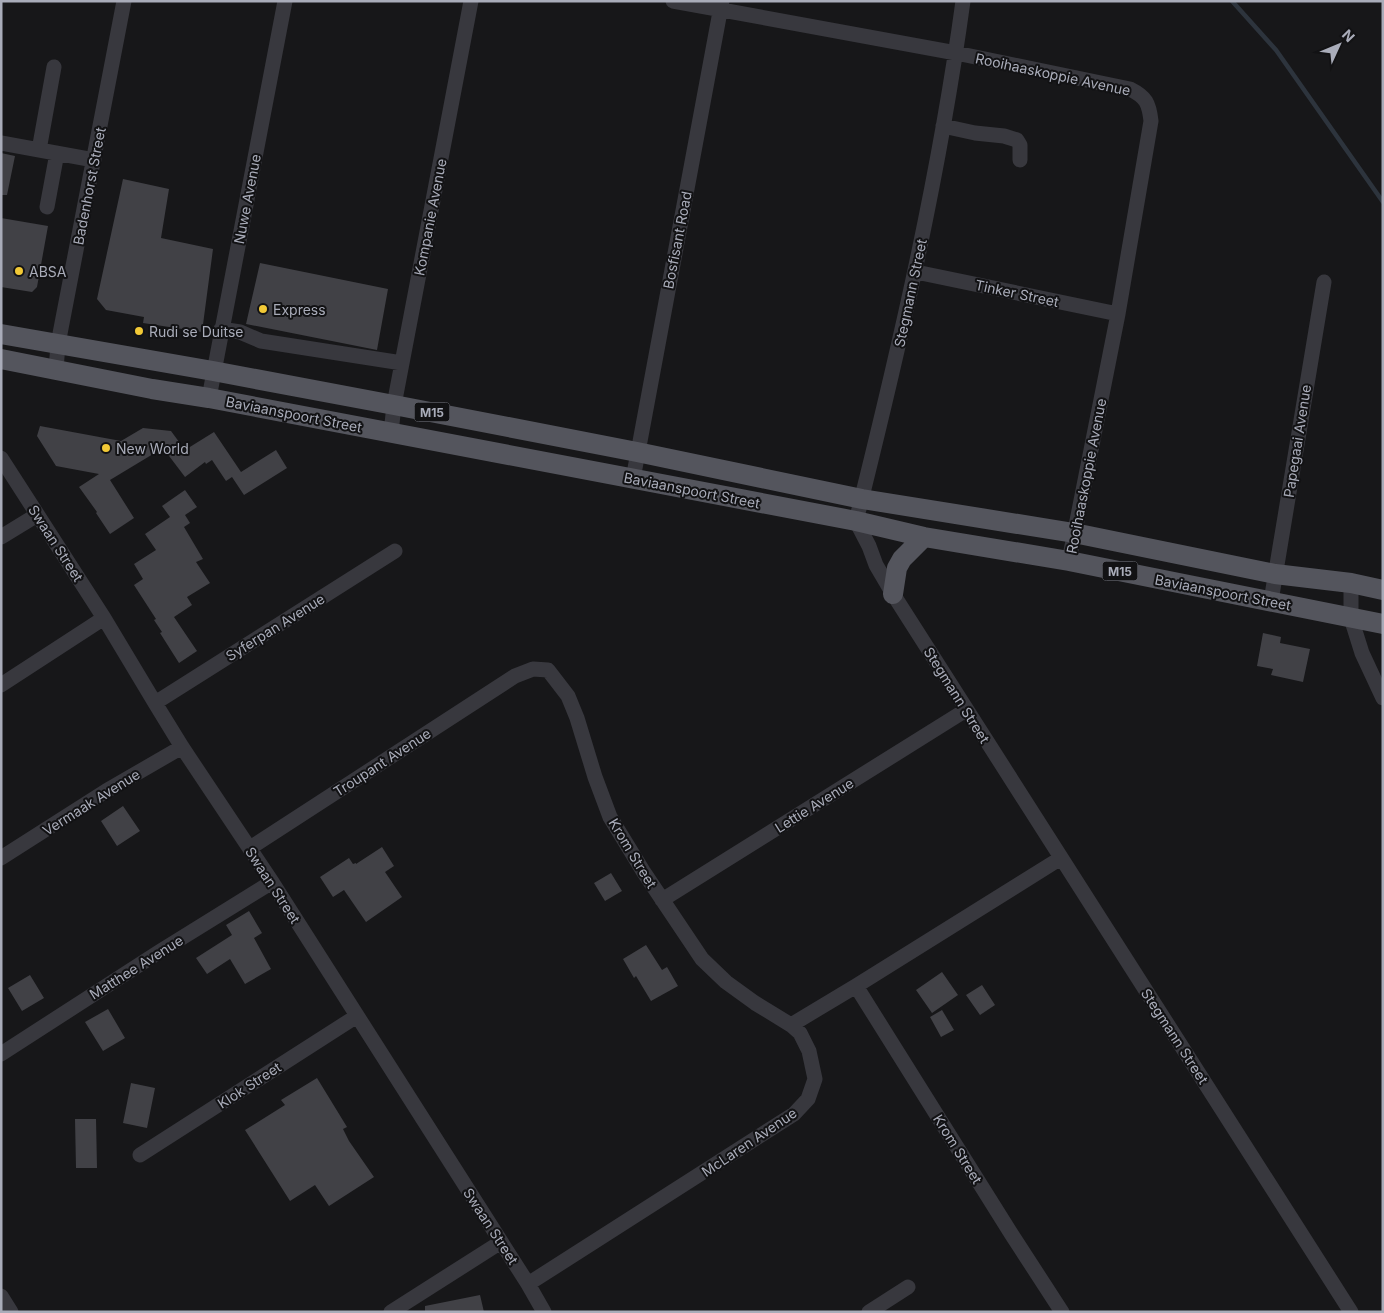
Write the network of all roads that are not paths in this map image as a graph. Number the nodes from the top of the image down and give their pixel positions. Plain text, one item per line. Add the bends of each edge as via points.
1 (124, 1) edge
2 (285, 1) edge
3 (471, 1) edge
4 (673, 1) edge
5 (963, 1) edge
6 (721, 6) edge
7 (956, 53) junction
8 (54, 67) dead end
9 (943, 126) junction
10 (1, 143) edge
11 (39, 150) junction
12 (57, 153) junction
13 (94, 160) junction
14 (1020, 160) dead end
15 (46, 206) dead end
16 (916, 272) junction
17 (1324, 282) dead end
18 (1118, 314) junction
19 (221, 330) junction
20 (1, 334) edge
21 (58, 344) junction
22 (1, 358) edge
23 (21, 363) junction
24 (402, 363) junction
25 (56, 370) junction
26 (213, 371) junction
27 (1, 374) edge
28 (209, 398) junction
29 (394, 405) junction
30 (391, 433) junction
31 (638, 452) junction
32 (1, 458) edge
33 (633, 479) junction
34 (862, 499) junction
35 (38, 515) junction
36 (856, 521) junction
37 (1074, 533) junction
38 (924, 536) junction
39 (1, 537) edge
40 (395, 551) dead end
41 (1069, 561) junction
42 (1275, 574) junction
43 (1352, 583) junction
44 (1383, 590) edge
45 (893, 594) junction
46 (1271, 601) junction
47 (104, 618) junction
48 (1351, 618) junction
49 (1383, 624) edge
50 (515, 676) joint
51 (1, 685) edge
52 (1383, 698) edge
53 (155, 703) junction
54 (966, 710) junction
55 (182, 746) junction
56 (250, 848) junction
57 (1, 858) edge
58 (1061, 858) junction
59 (272, 882) junction
60 (662, 900) junction
61 (856, 986) junction
62 (357, 1016) junction
63 (791, 1025) junction
64 (1, 1054) edge
65 (140, 1155) dead end
66 (501, 1242) junction
67 (528, 1284) junction
68 (908, 1287) dead end
69 (1, 1296) edge
70 (11, 1312) edge
71 (391, 1312) edge
72 (544, 1312) edge
73 (869, 1312) edge
74 (1062, 1312) edge
75 (1351, 1312) edge

1 - 13 street, Badenhorst Street
2 - 19 street, Nuwe Avenue
3 - 24 street, Kompanie Avenue
4 - 6 street, Rooihaaskoppie Avenue
5 - 7 street, Stegmann Street
6 - 7 street, Rooihaaskoppie Avenue
6 - 31 street, Bosfisant Road
7 - 9 street, Stegmann Street
7 - 18 street, Rooihaaskoppie Avenue via 1130,89 1146,100 1151,121
8 - 11 street
9 - 14 street via 1017,140
9 - 16 street, Stegmann Street
10 - 11 street
11 - 12 street
12 - 13 street
12 - 15 street
13 - 21 street, Badenhorst Street
16 - 18 street, Tinker Street
16 - 34 street, Stegmann Street
17 - 42 street, Papegaai Avenue
18 - 37 street, Rooihaaskoppie Avenue
19 - 24 street via 240,332 261,342
19 - 26 street, Nuwe Avenue
20 - 21 main road, Baviaanspoort Street / M15
21 - 25 street, Badenhorst Street
21 - 26 main road, Baviaanspoort Street / M15
22 - 23 main road, Baviaanspoort Street / M15
23 - 25 main road, Baviaanspoort Street / M15
23 - 27 main road
24 - 29 street, Kompanie Avenue
25 - 28 main road, Baviaanspoort Street / M15
26 - 28 street, Nuwe Avenue
26 - 29 main road, Baviaanspoort Street / M15
28 - 30 main road, Baviaanspoort Street / M15
29 - 30 street, Kompanie Avenue
29 - 31 main road, Baviaanspoort Street / M15
30 - 33 main road, Baviaanspoort Street / M15
31 - 33 street, Bosfisant Road
31 - 34 main road, Baviaanspoort Street / M15
32 - 35 street, Swaan Street
33 - 36 main road, Baviaanspoort Street / M15
34 - 36 street, Stegmann Street
34 - 37 main road, Baviaanspoort Street / M15
35 - 39 street
35 - 47 street, Swaan Street
36 - 38 main road, Baviaanspoort Street / M15
36 - 45 street, Stegmann Street
37 - 41 street, Rooihaaskoppie Avenue
37 - 42 main road, Baviaanspoort Street / M15
38 - 41 main road, Baviaanspoort Street / M15
38 - 45 main road via 897,568
40 - 53 street, Syferpan Avenue
41 - 46 main road, Baviaanspoort Street / M15
42 - 43 main road, Baviaanspoort Street / M15
42 - 46 street, Papegaai Avenue
43 - 44 main road, Baviaanspoort Street / M15
43 - 48 street
45 - 54 street, Stegmann Street
46 - 48 main road, Baviaanspoort Street / M15
47 - 51 street
47 - 53 street, Swaan Street
48 - 49 main road, Baviaanspoort Street / M15
48 - 52 street via 1362,653
50 - 56 street, Troupant Avenue
50 - 60 street, Krom Street via 532,669 548,670 568,696 610,817
53 - 55 street, Swaan Street
54 - 58 street, Stegmann Street
54 - 60 street, Lettie Avenue
55 - 56 street, Swaan Street
55 - 57 street, Vermaak Avenue
56 - 59 street, Swaan Street
58 - 61 street
58 - 75 street, Stegmann Street
59 - 62 street, Swaan Street
59 - 64 street, Matthee Avenue
60 - 63 street, Krom Street via 702,959 755,1003
61 - 63 street
61 - 74 street, Krom Street
62 - 65 street, Klok Street
62 - 66 street, Swaan Street
63 - 67 street, McLaren Avenue via 800,1033 810,1051 815,1079 808,1099 794,1114
66 - 67 street, Swaan Street
66 - 71 street
67 - 72 street, Swaan Street
68 - 73 street
69 - 70 street

